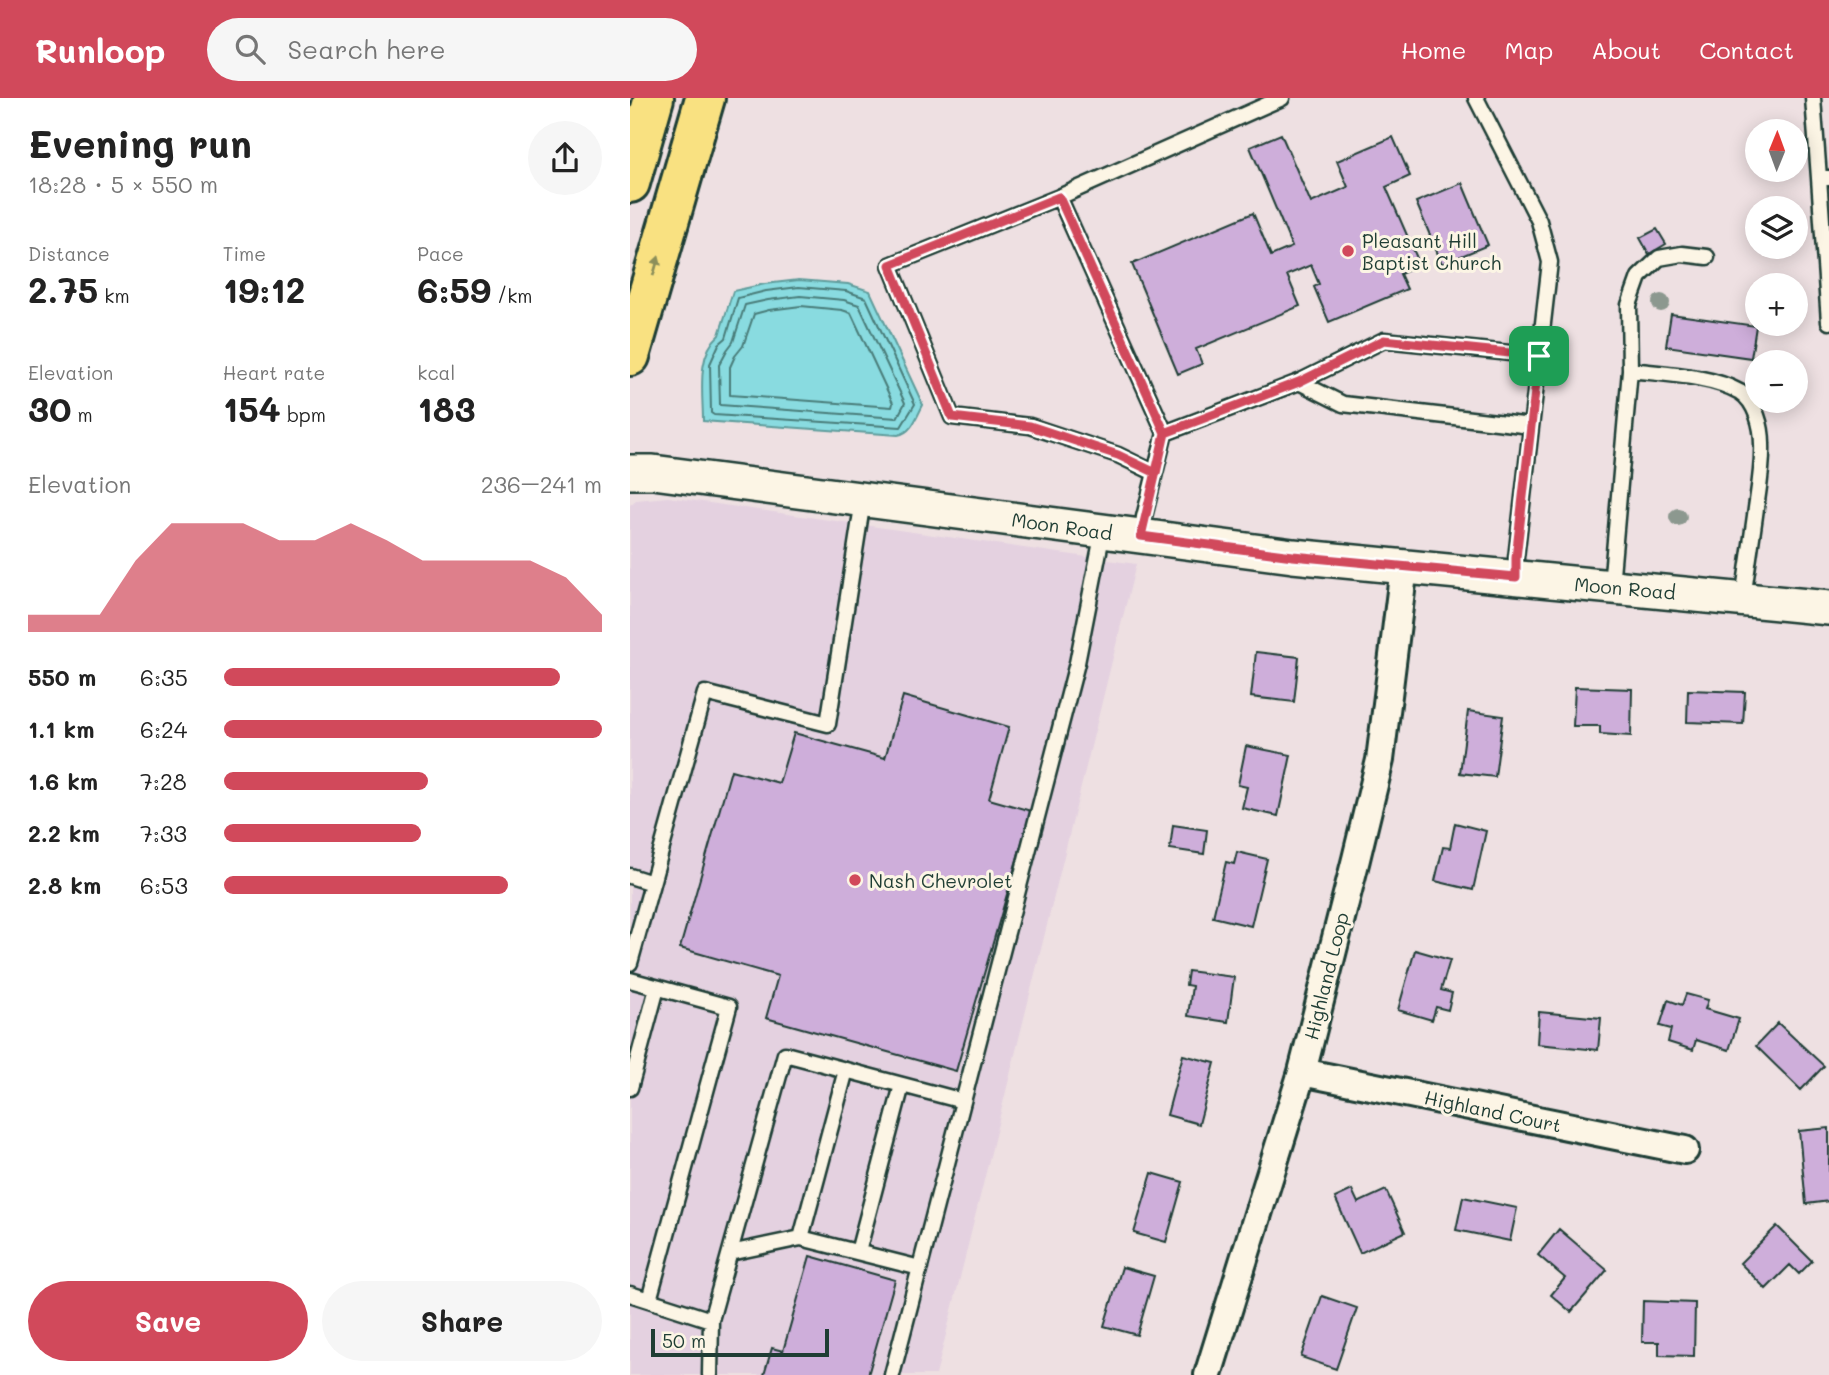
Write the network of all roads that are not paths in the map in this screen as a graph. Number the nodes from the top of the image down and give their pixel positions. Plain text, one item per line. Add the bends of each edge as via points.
1 (654, 98) edge
2 (705, 98) edge
3 (1282, 98) edge
4 (1476, 98) edge
5 (1813, 98) edge
6 (1824, 178) edge
7 (630, 183) edge
8 (1059, 197) junction
9 (1707, 257) dead end
10 (1827, 272) edge
11 (1829, 322) edge
12 (630, 356) edge
13 (1539, 356) junction
14 (1630, 370) junction
15 (1299, 382) junction
16 (1531, 426) junction
17 (1165, 433) junction
18 (630, 472) edge
19 (1156, 473) junction
20 (863, 500) junction
21 (1103, 531) junction
22 (1141, 536) junction
23 (1404, 567) junction
24 (1516, 577) junction
25 (1611, 586) junction
26 (1743, 599) junction
27 (1829, 607) edge
28 (630, 876) edge
29 (652, 883) junction
30 (630, 963) edge
31 (630, 980) edge
32 (657, 988) junction
33 (846, 1070) junction
34 (1302, 1072) junction
35 (902, 1085) junction
36 (630, 1088) edge
37 (963, 1101) junction
38 (1685, 1150) dead end
39 (801, 1238) junction
40 (858, 1252) junction
41 (730, 1253) junction
42 (920, 1268) junction
43 (630, 1294) edge
44 (649, 1300) junction
45 (711, 1320) junction
46 (710, 1375) edge
47 (892, 1375) edge
48 (1208, 1375) edge

1 - 7 highway
12 -> 2 highway
3 - 8 lane
4 - 13 lane via 1539,221 1550,262
5 - 6 lane
6 - 10 lane
8 - 17 lane
8 - 19 lane via 890,265 952,417 1030,426 1118,455
9 - 14 lane via 1682,254 1659,258 1639,277 1629,305
10 - 11 lane
13 - 15 lane via 1384,340
13 - 16 lane
14 - 25 lane
14 - 26 lane via 1717,383 1742,393 1752,404 1762,443 1761,476
15 - 16 lane via 1343,404
15 - 17 lane
16 - 24 lane
17 - 19 lane
18 - 20 street, Moon Road
19 - 22 lane
20 - 21 street, Moon Road
20 - 29 lane via 828,724 705,693
21 - 22 street, Moon Road
21 - 37 lane via 1077,663
22 - 23 street, Moon Road
23 - 24 street, Moon Road
23 - 34 street, Highland Loop via 1380,760
24 - 25 street, Moon Road
25 - 26 street, Moon Road
26 - 27 street, Moon Road
28 - 29 lane
29 - 30 lane
31 - 32 lane
32 - 36 lane
32 - 44 lane via 729,1007
33 - 35 lane
33 - 39 lane
33 - 41 lane via 785,1054
34 - 38 street, Highland Court
34 - 48 street, Highland Loop
35 - 37 lane
35 - 40 lane
37 - 42 lane
39 - 40 lane
39 - 41 lane
40 - 42 lane
41 - 45 lane
42 - 47 lane
43 - 44 lane
44 - 45 lane
45 - 46 lane

